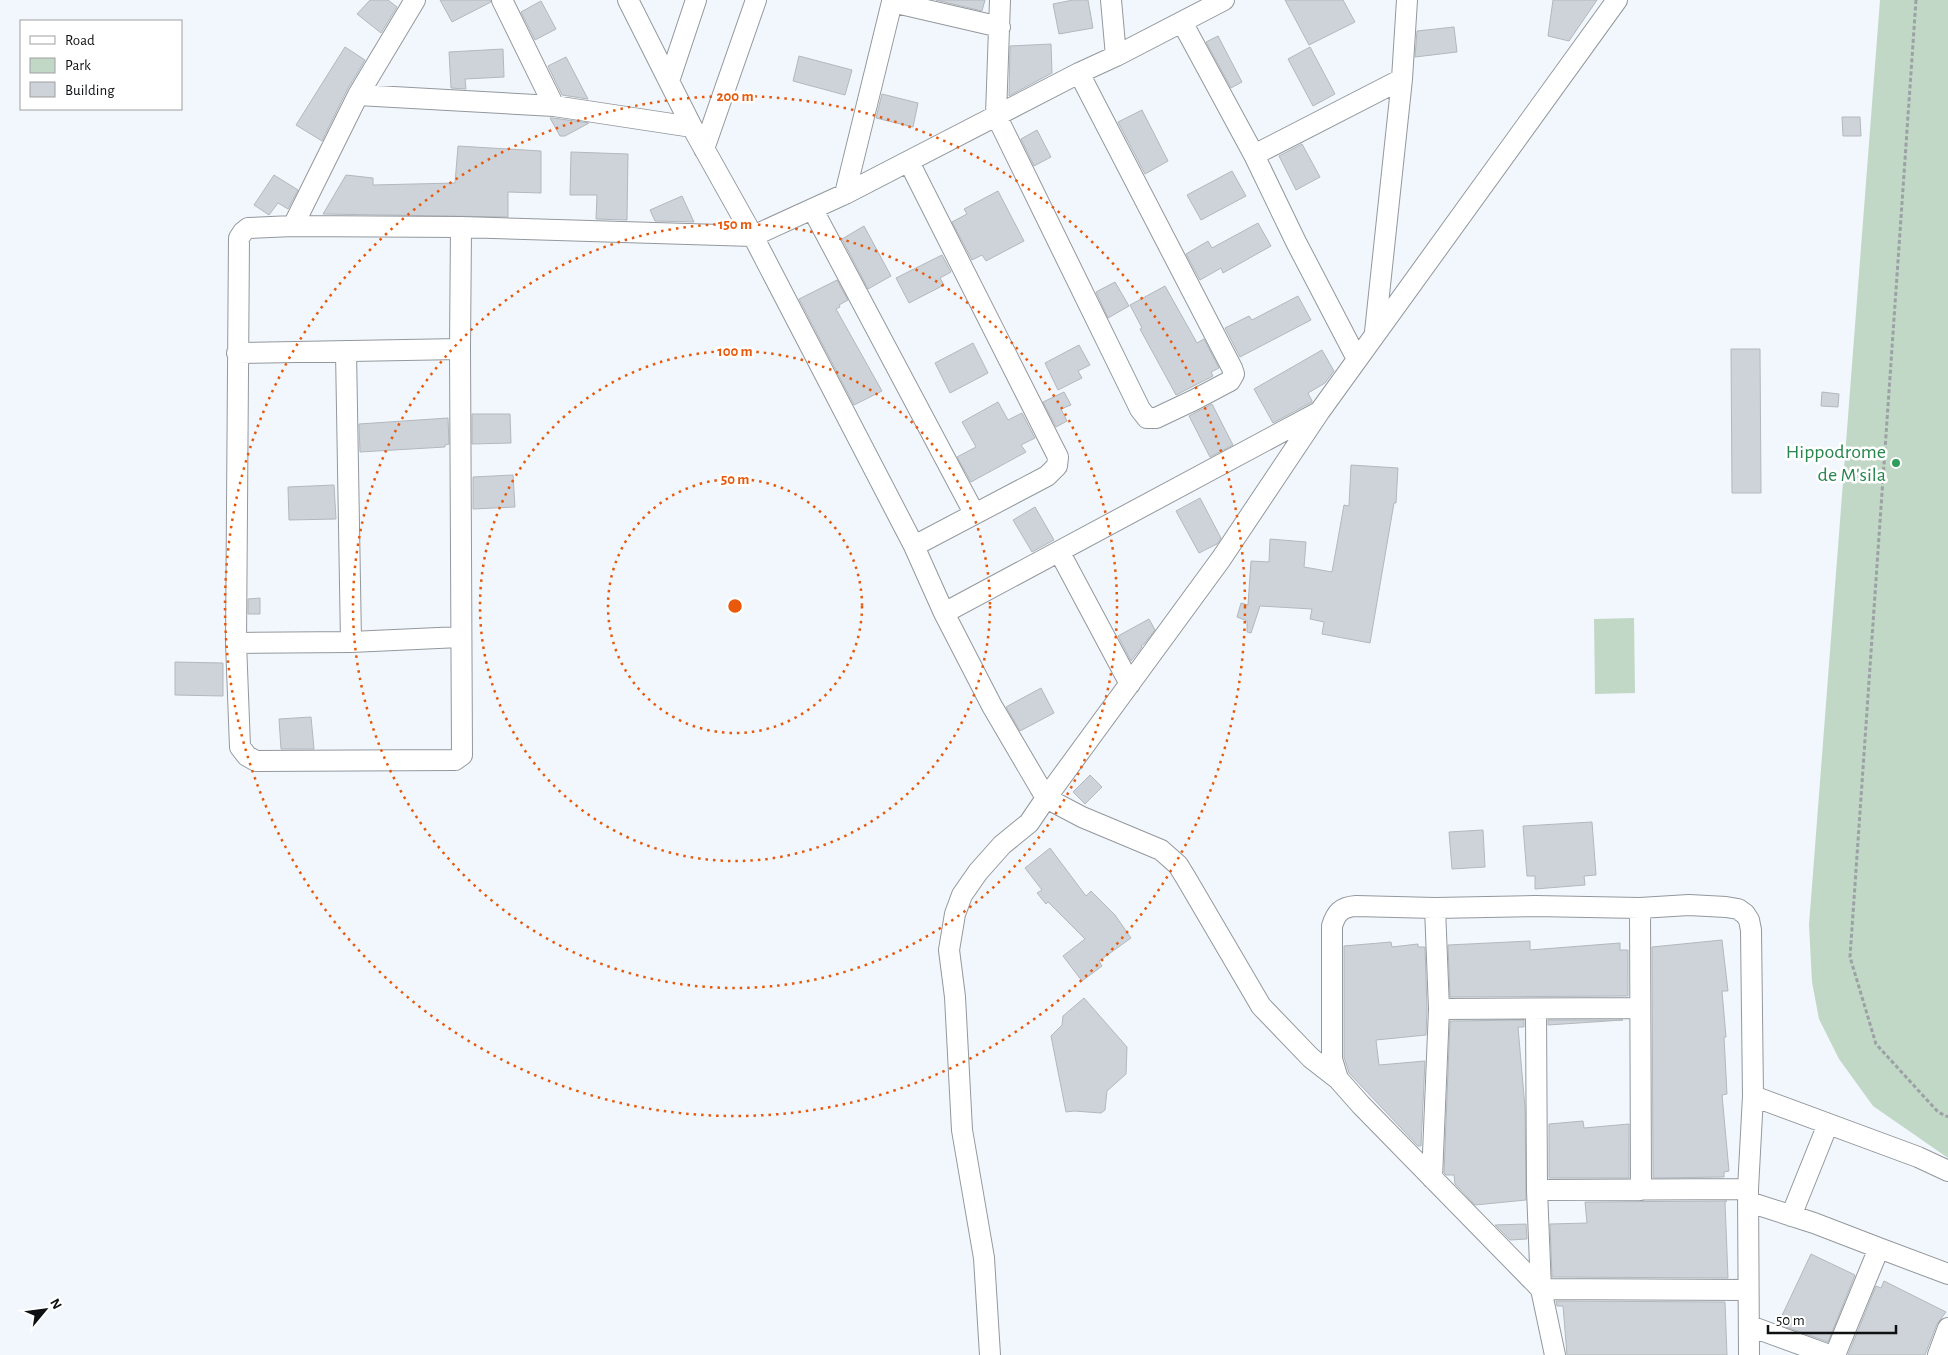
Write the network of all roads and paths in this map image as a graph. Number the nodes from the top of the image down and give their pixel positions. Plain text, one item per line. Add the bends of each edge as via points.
1 (415, 0) edge
2 (502, 0) edge
3 (628, 0) edge
4 (696, 0) edge
5 (756, 0) edge
6 (1000, 0) edge
7 (1111, 0) edge
8 (1224, 0) edge
9 (1407, 0) edge
10 (1617, 0) edge
11 (1916, 0) edge
12 (892, 1) edge
13 (1182, 22) junction
14 (1000, 27) junction
15 (1116, 56) junction
16 (1079, 72) junction
17 (1402, 79) junction
18 (669, 81) junction
19 (358, 94) junction
20 (554, 106) junction
21 (996, 115) junction
22 (692, 127) junction
23 (704, 149) junction
24 (1254, 155) junction
25 (909, 162) junction
26 (845, 194) junction
27 (813, 210) junction
28 (293, 226) junction
29 (461, 228) junction
30 (753, 236) junction
31 (1375, 334) junction
32 (460, 349) junction
33 (346, 351) junction
34 (237, 352) junction
35 (1357, 359) junction
36 (1320, 411) junction
37 (974, 513) junction
38 (914, 546) junction
39 (1060, 553) junction
40 (944, 613) junction
41 (460, 637) junction
42 (351, 642) junction
43 (236, 643) junction
44 (1130, 684) junction
45 (1046, 798) junction
46 (1435, 908) junction
47 (1640, 908) junction
48 (1640, 1008) junction
49 (1439, 1009) junction
50 (1536, 1009) junction
51 (1338, 1079) junction
52 (1753, 1096) junction
53 (1948, 1117) edge
54 (1828, 1124) junction
55 (1948, 1171) edge
56 (1432, 1178) junction
57 (1537, 1190) junction
58 (1641, 1190) junction
59 (1749, 1196) junction
60 (1792, 1216) junction
61 (1879, 1248) junction
62 (1948, 1274) edge
63 (1541, 1289) junction
64 (1748, 1290) junction
65 (1750, 1326) junction
66 (1948, 1328) edge
67 (990, 1355) edge
68 (1555, 1355) edge
69 (1749, 1355) edge
70 (1829, 1355) edge
71 (1835, 1355) edge
72 (1938, 1355) edge

1 - 19 street
2 - 20 street
3 - 18 street
4 - 18 street
5 - 23 street
6 - 14 street
7 - 15 street
8 - 13 street
9 - 17 street
10 - 31 street
11 - 53 path via 1850,957 1876,1044 1938,1112
12 - 14 street
12 - 26 street
13 - 15 street
13 - 24 street
14 - 21 street
15 - 16 street
16 - 21 street
16 - 21 street via 1232,368 1234,374 1230,380 1194,400 1154,418 1144,415
17 - 24 street
17 - 31 street
18 - 22 street
19 - 20 street
19 - 28 street
20 - 22 street
21 - 25 street
22 - 23 street
23 - 30 street
24 - 35 street
25 - 26 street
25 - 37 street via 1058,458 1057,466 1047,476
26 - 27 street
27 - 30 street
27 - 37 street
28 - 29 street
28 - 34 street via 248,228 239,238
29 - 30 street
29 - 32 street
30 - 38 street
31 - 35 street
32 - 33 street
32 - 41 street
33 - 34 street
33 - 42 street
34 - 43 street
35 - 36 street
36 - 39 street
36 - 44 street via 1221,559
37 - 38 street
38 - 40 street
39 - 40 street
39 - 44 street
40 - 45 street via 992,706
41 - 42 street
41 - 43 street via 462,755 455,760 256,761 246,756 240,747
42 - 43 street
44 - 45 street
45 - 51 street via 1082,818 1169,856 1186,878 1261,1006 1311,1058
45 - 67 street via 1029,823 1002,846 962,895 949,950 955,997 962,1130 984,1258
46 - 47 street
46 - 49 street
46 - 51 street via 1346,907 1335,918 1332,926 1332,1059
47 - 48 street
47 - 52 street via 1726,907 1738,909 1749,920
48 - 50 street
48 - 58 street
49 - 50 street
49 - 56 street
50 - 57 street
51 - 56 street
52 - 54 street
52 - 59 street
54 - 55 street
54 - 60 street
56 - 63 street
57 - 58 street
57 - 63 street
58 - 59 street
59 - 60 street
59 - 64 street
60 - 61 street
61 - 62 street
61 - 71 street
63 - 64 street
63 - 68 street
64 - 65 street
65 - 69 street
65 - 70 street
66 - 72 street

